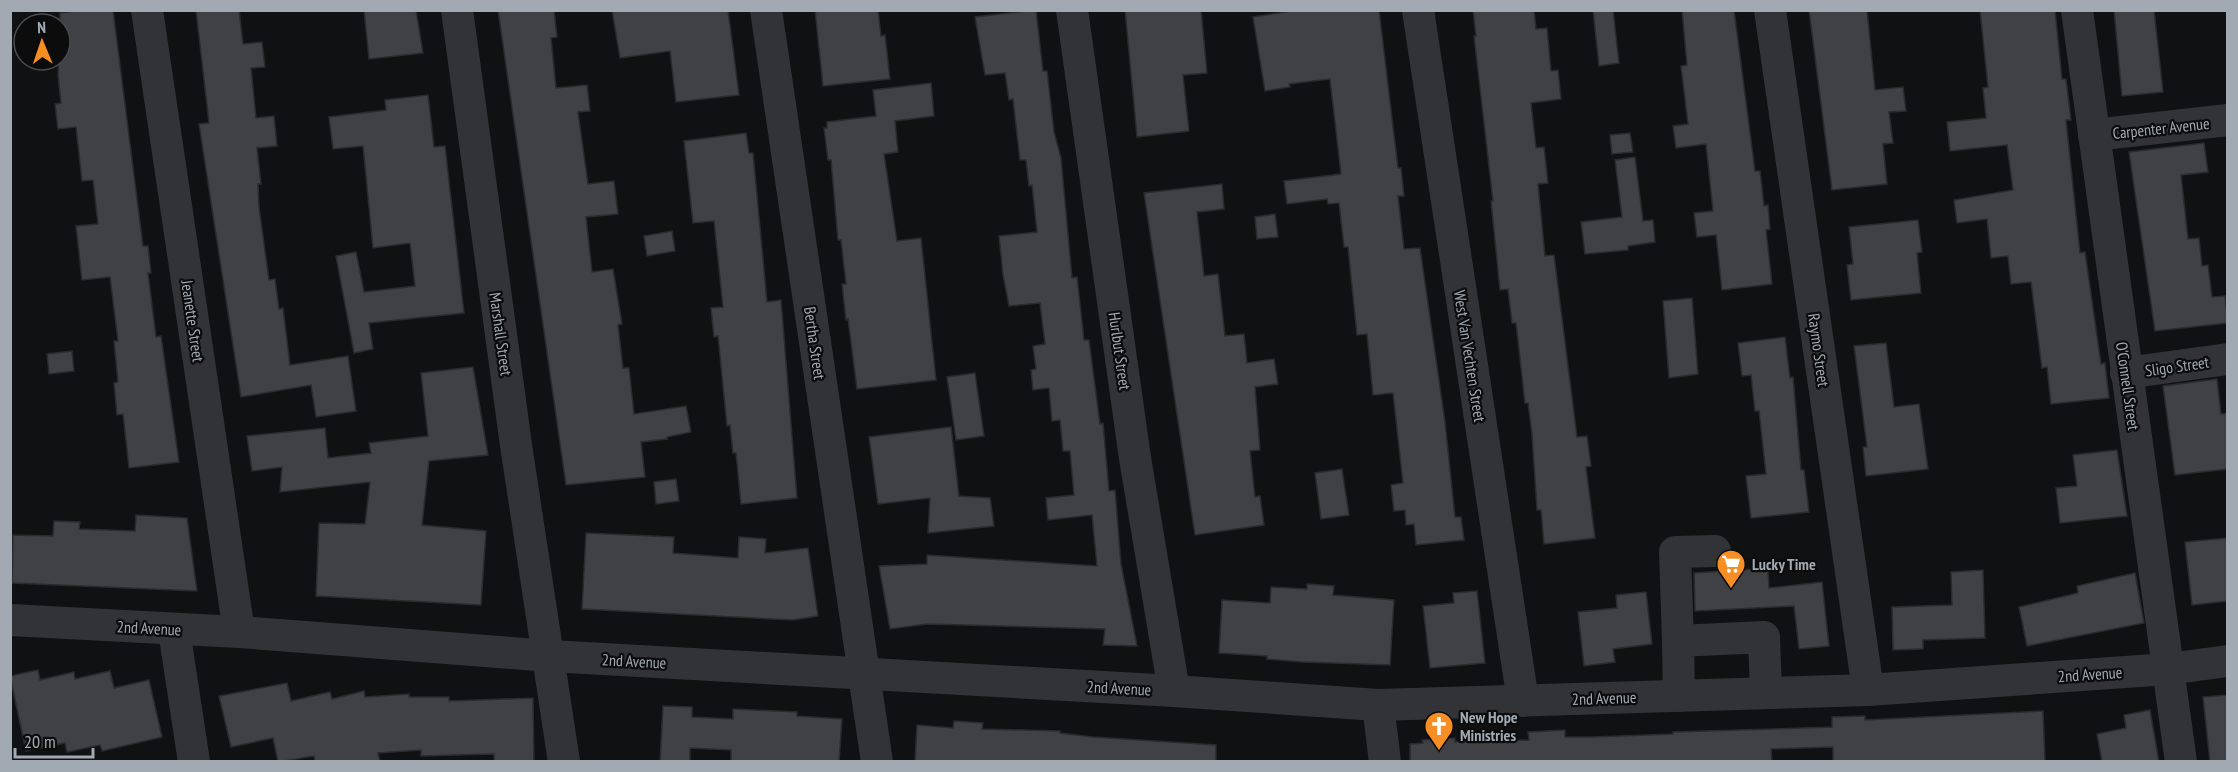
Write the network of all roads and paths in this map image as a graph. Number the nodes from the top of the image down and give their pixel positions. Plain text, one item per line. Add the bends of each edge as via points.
1 (147, 10) edge
2 (457, 10) edge
3 (766, 10) edge
4 (1072, 10) edge
5 (1418, 10) edge
6 (1770, 10) edge
7 (2077, 10) edge
8 (2228, 120) edge
9 (2094, 135) junction
10 (2228, 359) edge
11 (2126, 373) junction
12 (1715, 550) dead end
13 (10, 620) edge
14 (174, 630) junction
15 (239, 632) junction
16 (1678, 641) junction
17 (550, 656) junction
18 (2228, 661) edge
19 (2168, 669) junction
20 (864, 675) junction
21 (1868, 690) junction
22 (1174, 691) junction
23 (1766, 693) junction
24 (1679, 696) junction
25 (1523, 701) junction
26 (1378, 705) junction
27 (194, 762) edge
28 (564, 762) edge
29 (877, 762) edge
30 (1385, 762) edge
31 (2181, 762) edge

1 - 15 street, Jeanette Street
2 - 17 street, Marshall Street via 516,445
3 - 20 street, Bertha Street
4 - 22 street, Hurlbut Street via 1135,458
5 - 25 street, West Van Vechten Street
6 - 21 street, Raymo Street
7 - 9 street, O'Connell Street
8 - 9 street, Carpenter Avenue
9 - 11 street, O'Connell Street
10 - 11 street, Sligo Street
11 - 19 street, O'Connell Street
12 - 16 street via 1675,552
13 - 14 street, 2nd Avenue
14 - 15 street, 2nd Avenue
14 - 27 street
15 - 17 street, 2nd Avenue
16 - 23 street via 1764,637
16 - 24 street
17 - 20 street, 2nd Avenue
17 - 28 street, Marshall Street
18 - 19 street, 2nd Avenue
19 - 21 street, 2nd Avenue
19 - 31 street, O'Connell Street
20 - 22 street, 2nd Avenue
20 - 29 street, Bertha Street
21 - 23 street, 2nd Avenue
22 - 26 street, 2nd Avenue
23 - 24 street, 2nd Avenue
24 - 25 street, 2nd Avenue
25 - 26 street, 2nd Avenue
26 - 30 street

